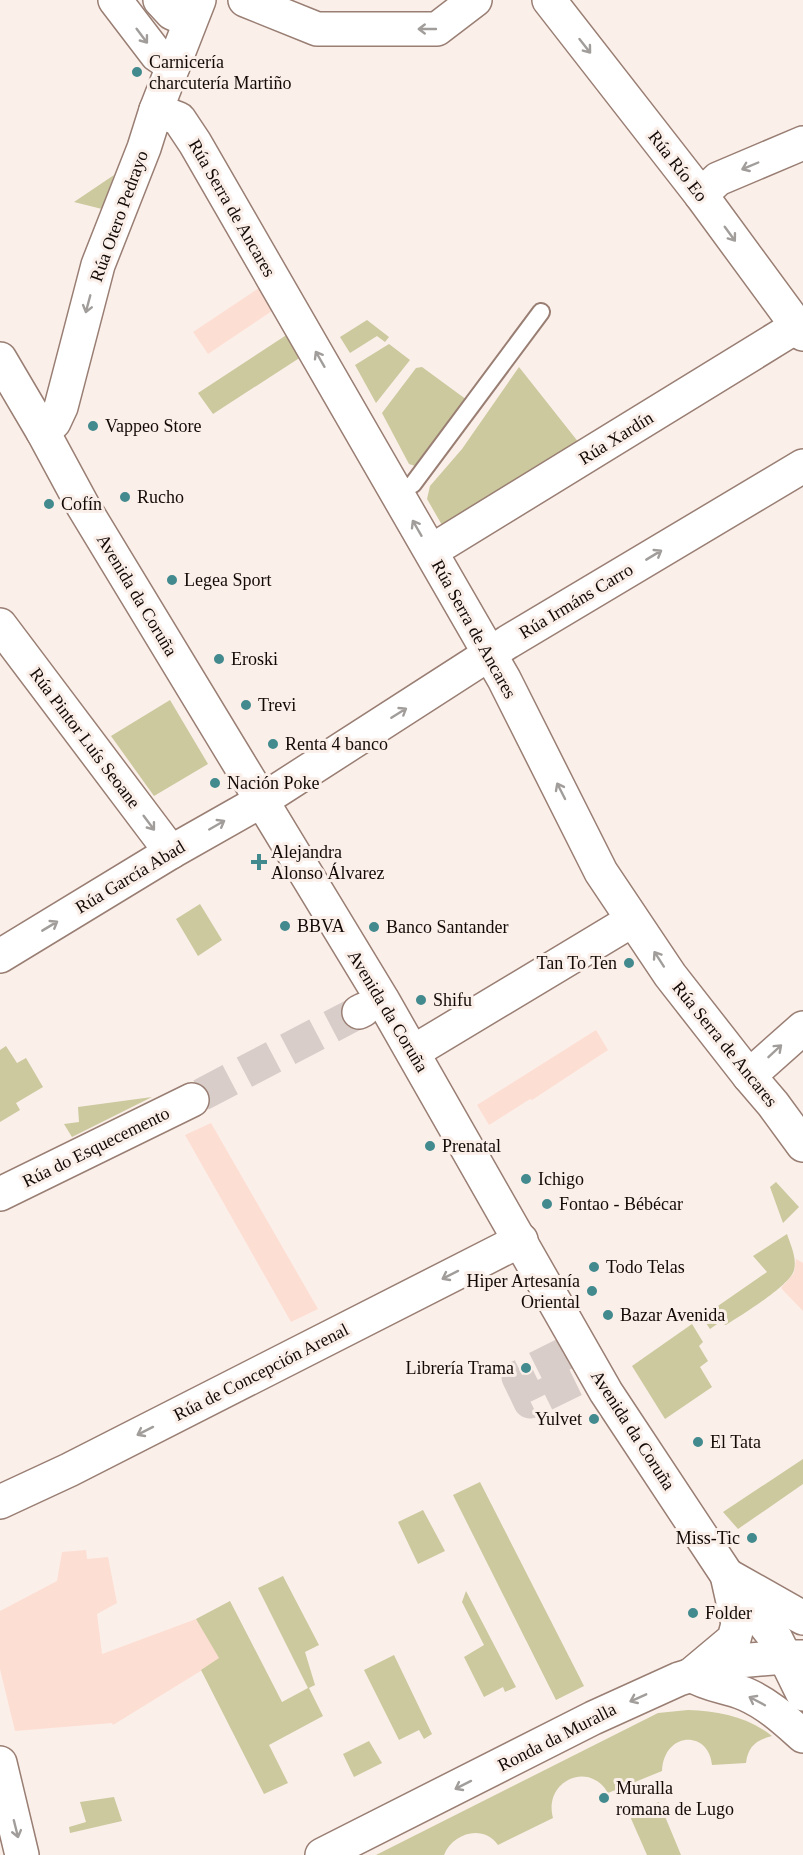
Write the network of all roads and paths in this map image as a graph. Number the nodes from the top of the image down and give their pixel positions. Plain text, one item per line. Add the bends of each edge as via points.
1 (116, 0) edge
2 (160, 0) edge
3 (245, 0) edge
4 (475, 0) edge
5 (549, 0) edge
6 (194, 11) edge
7 (174, 66) junction
8 (156, 110) junction
9 (803, 143) edge
10 (700, 195) junction
11 (541, 312) dead end
12 (794, 334) edge
13 (0, 359) edge
14 (43, 432) junction
15 (803, 466) edge
16 (397, 493) junction
17 (446, 542) dead end
18 (0, 625) edge
19 (490, 655) junction
20 (261, 801) junction
21 (171, 852) junction
22 (621, 927) dead end
23 (0, 956) edge
24 (803, 1028) edge
25 (413, 1052) junction
26 (749, 1076) junction
27 (192, 1100) tunnel mouth
28 (803, 1145) edge
29 (0, 1194) edge
30 (521, 1240) junction
31 (0, 1502) edge
32 (727, 1575) junction
33 (803, 1618) edge
34 (794, 1657) edge
35 (692, 1675) junction
36 (803, 1694) edge
37 (803, 1736) edge
38 (0, 1763) edge
39 (22, 1855) edge
40 (322, 1855) edge

1 -> 7 street via 157,56
2 - 6 street via 172,13
4 -> 3 street via 437,29 317,29
5 -> 10 street, Rúa Río Eo
6 - 7 street, Rúa Otero Pedrayo
7 - 8 street, Rúa Otero Pedrayo
8 -> 14 street, Rúa Otero Pedrayo via 98,265 61,407 54,422
16 -> 8 street, Rúa Serra de Ancares via 195,143 179,119
9 -> 10 street via 718,179
10 -> 12 street, Rúa Río Eo
11 - 16 lane via 413,484
12 - 17 street, Rúa Xardín
13 - 14 street, Avenida da Coruña
14 - 20 street, Avenida da Coruña via 83,506
19 -> 15 street, Rúa Irmáns Carro
19 -> 16 street, Rúa Serra de Ancares
18 -> 21 street, Rúa Pintor Luís Seoane
20 -> 19 street, Rúa Irmáns Carro
26 -> 19 street, Rúa Serra de Ancares via 670,975 601,872
21 -> 20 street, Rúa García Abad
20 - 25 street, Avenida da Coruña
23 -> 21 street, Rúa García Abad
22 - 25 street
26 -> 24 street
25 - 30 street, Avenida da Coruña
26 - 28 street, Rúa Serra de Ancares
27 - 29 street, Rúa do Esquecemento
30 -> 31 street, Rúa de Concepción Arenal
30 - 32 street, Avenida da Coruña via 606,1392
32 - 33 street
32 - 34 street, Avenida da Coruña
32 - 35 street via 738,1624 734,1639
34 - 35 street, Ronda da Muralla via 738,1661
34 - 36 street, Avenida da Coruña
37 -> 35 street via 773,1709
35 -> 40 street, Ronda da Muralla via 593,1718
38 -> 39 street

